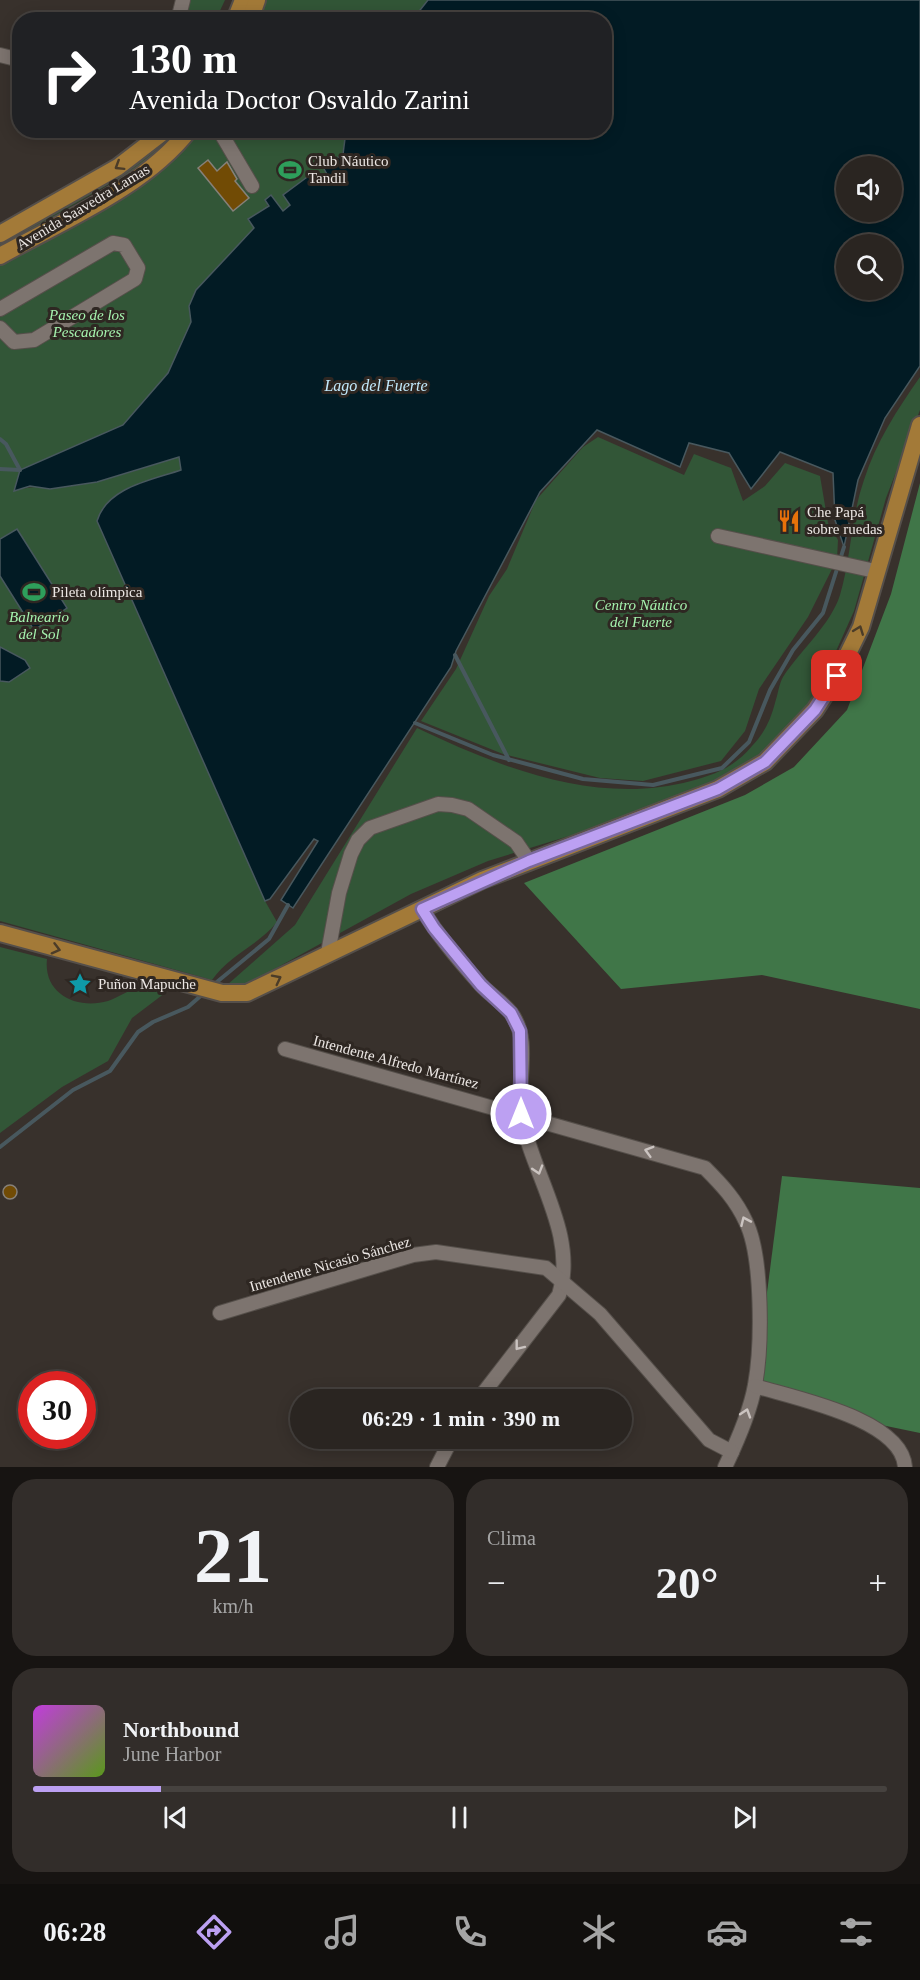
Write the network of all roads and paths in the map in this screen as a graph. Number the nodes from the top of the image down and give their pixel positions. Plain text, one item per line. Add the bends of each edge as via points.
1 (156, 138) edge
2 (182, 138) edge
3 (224, 138) edge
4 (252, 186) dead end
5 (0, 234) edge
6 (0, 256) edge
7 (0, 309) edge
8 (0, 328) edge
9 (920, 425) edge
10 (718, 536) dead end
11 (875, 571) junction
12 (529, 861) junction
13 (422, 909) junction
14 (0, 933) edge
15 (328, 953) junction
16 (285, 1049) dead end
17 (521, 1114) junction
18 (564, 1281) junction
19 (220, 1313) dead end
20 (755, 1386) junction
21 (486, 1389) edge
22 (446, 1449) edge
23 (732, 1452) junction
24 (437, 1467) edge
25 (724, 1467) edge
26 (905, 1467) edge

1 -> 5 main road, Avenida Saavedra Lamas via 118,167
2 - 6 main road, Avenida Saavedra Lamas via 131,182
3 - 4 street
7 - 8 street via 113,243 124,245 138,268 135,279 34,340 14,342
9 - 11 main road
10 - 11 street
12 -> 11 main road via 718,789 765,762 815,710 837,676 861,627
12 - 13 main road
12 - 15 street via 516,842 468,809 452,805 438,804 370,828 351,854
13 - 15 main road
13 - 17 street via 481,985 511,1013 520,1031
14 -> 15 main road via 189,985 240,995
16 - 17 street, Intendente Alfredo Martínez
17 -> 18 street via 557,1224 565,1256
20 -> 17 street, Intendente Alfredo Martínez via 761,1291 747,1224 728,1191 705,1168
18 - 19 street, Intendente Nicasio Sánchez via 546,1268 436,1252
18 -> 21 street via 559,1295
18 - 23 street, Intendente Nicasio Sánchez via 600,1314 709,1440
23 -> 20 street
20 - 26 street via 867,1422 897,1444
22 - 24 street
23 - 25 street

